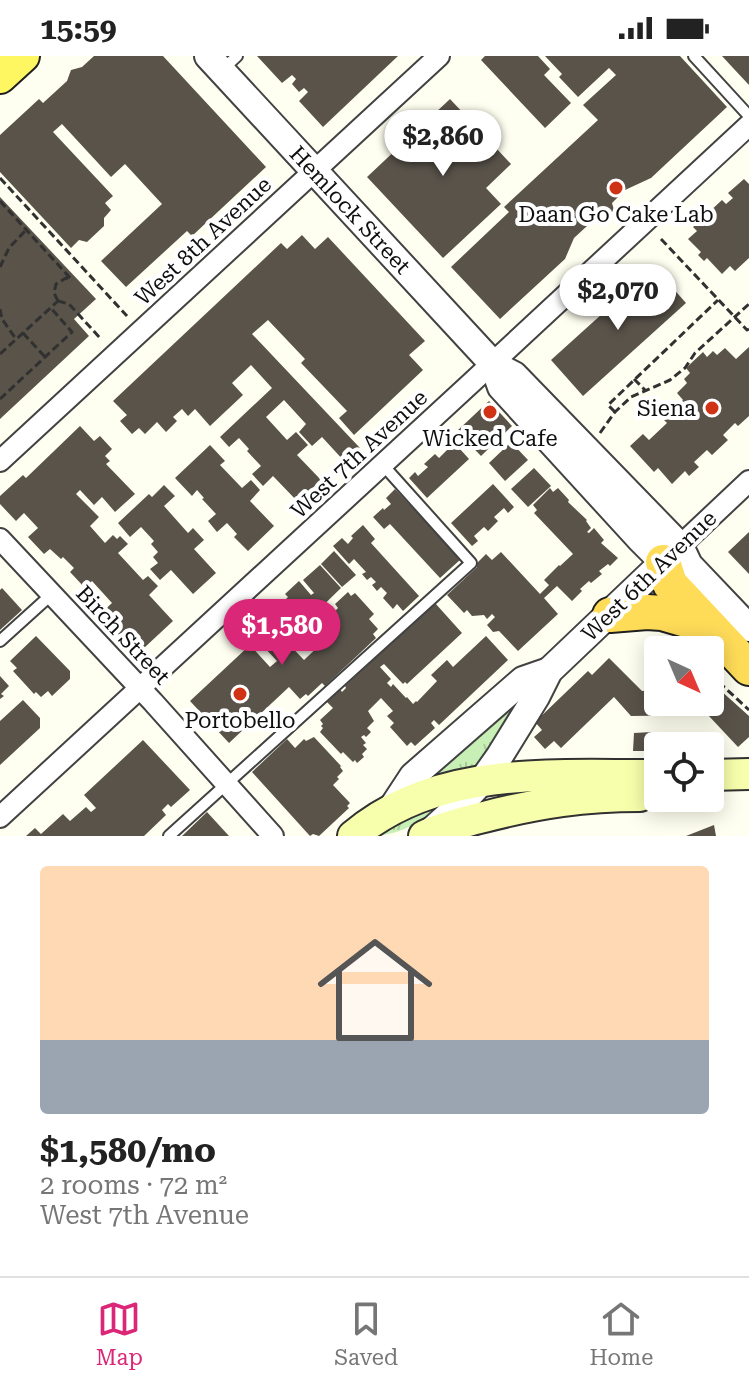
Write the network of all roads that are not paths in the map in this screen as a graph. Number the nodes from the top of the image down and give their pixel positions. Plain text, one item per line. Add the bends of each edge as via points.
1 (23, 56) edge
2 (439, 56) edge
3 (694, 56) edge
4 (222, 61) edge
5 (0, 77) edge
6 (749, 116) edge
7 (749, 125) edge
8 (314, 171) junction
9 (493, 364) junction
10 (0, 461) edge
11 (383, 465) junction
12 (749, 481) edge
13 (0, 539) edge
14 (677, 558) junction
15 (52, 594) junction
16 (610, 615) junction
17 (726, 630) edge
18 (0, 641) edge
19 (749, 668) edge
20 (549, 671) junction
21 (140, 689) junction
22 (749, 774) edge
23 (644, 775) edge
24 (724, 775) edge
25 (482, 781) junction
26 (226, 783) junction
27 (724, 795) edge
28 (749, 795) edge
29 (644, 796) edge
30 (390, 811) junction
31 (0, 817) edge
32 (427, 835) edge
33 (169, 836) edge
34 (273, 836) edge
35 (353, 836) edge

1 - 5 main road
2 - 8 street, West 8th Avenue
3 - 6 lane
4 - 8 street, Hemlock Street
7 - 9 street, West 7th Avenue
8 - 9 street, Hemlock Street
8 - 10 street, West 8th Avenue
9 - 11 street, West 7th Avenue
9 - 14 street, Hemlock Street via 501,387 640,539
11 - 21 street, West 7th Avenue
11 - 26 lane via 471,563
12 - 14 street, West 6th Avenue
13 - 15 street, Birch Street
14 - 16 street, West 6th Avenue
14 - 17 highway via 670,584
15 - 18 lane
15 - 21 street, Birch Street
16 - 17 highway via 662,613
16 - 20 street, West 6th Avenue
17 - 19 highway
20 - 25 street, West 6th Avenue
20 - 30 street, West 6th Avenue via 523,680 413,776
21 - 26 street, Birch Street
21 - 31 street, West 7th Avenue
22 - 24 main road
23 - 25 main road
25 - 30 main road via 420,797
25 - 32 street, West 6th Avenue
26 - 33 lane
26 - 34 street, Birch Street
27 - 28 main road
29 - 32 main road via 561,800
30 - 35 main road, West 6th Avenue

